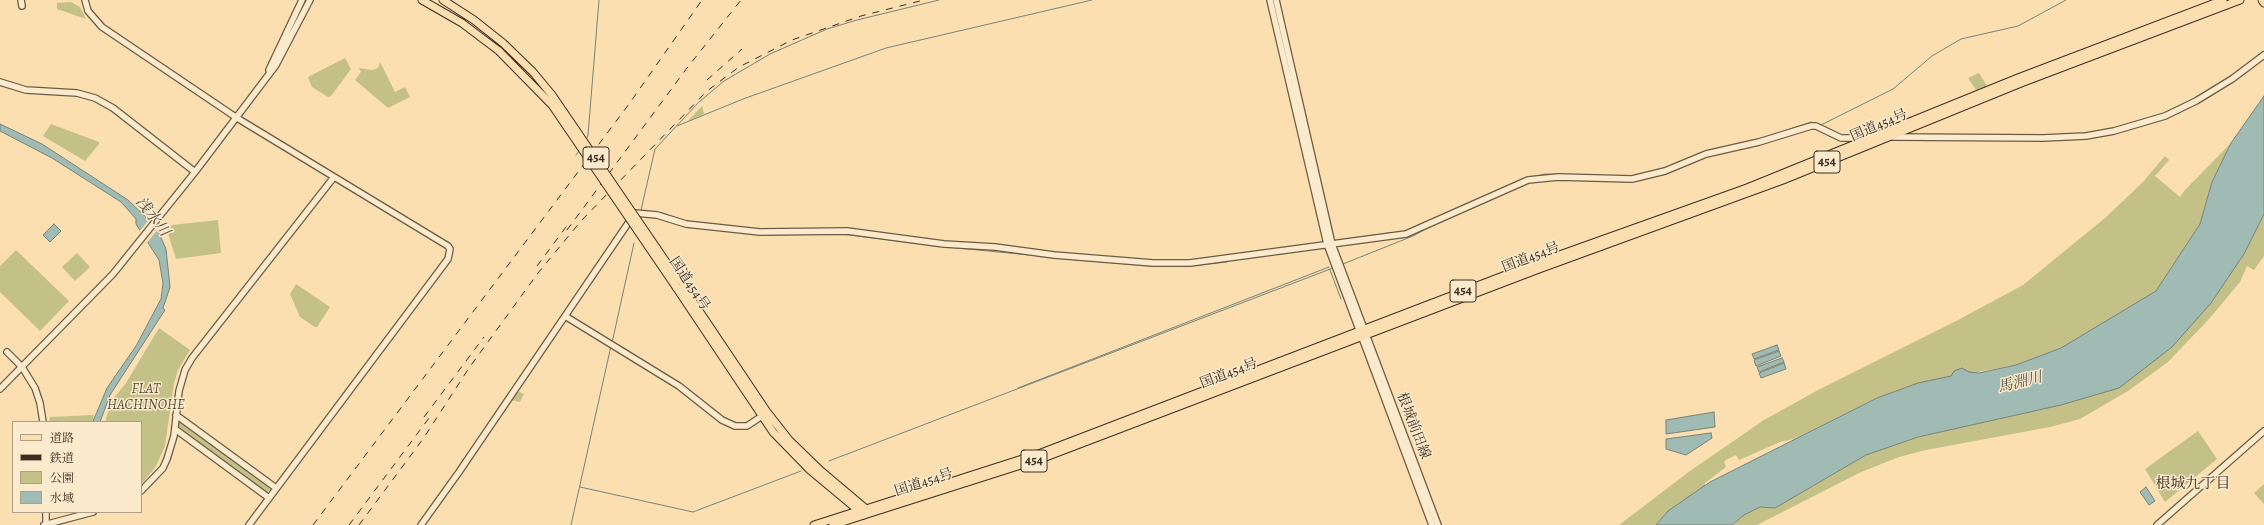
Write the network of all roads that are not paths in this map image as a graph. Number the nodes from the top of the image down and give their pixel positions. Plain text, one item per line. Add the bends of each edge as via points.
1 (21, 0) edge
2 (85, 0) edge
3 (302, 0) edge
4 (310, 0) edge
5 (422, 0) edge
6 (443, 0) edge
7 (1270, 0) edge
8 (1276, 0) edge
9 (2223, 0) edge
10 (2240, 0) edge
11 (2262, 0) edge
12 (2264, 3) edge
13 (22, 6) dead end
14 (2264, 55) edge
15 (266, 76) junction
16 (0, 82) edge
17 (237, 118) junction
18 (1889, 137) junction
19 (1872, 138) junction
20 (195, 172) junction
21 (334, 177) junction
22 (1330, 244) junction
23 (677, 284) junction
24 (565, 316) junction
25 (1362, 333) junction
26 (7, 352) dead end
27 (22, 367) junction
28 (0, 389) edge
29 (176, 415) junction
30 (764, 415) junction
31 (43, 421) edge
32 (175, 429) junction
33 (2264, 431) edge
34 (276, 488) junction
35 (142, 490) edge
36 (269, 498) junction
37 (863, 512) junction
38 (46, 513) edge
39 (87, 513) edge
40 (45, 525) edge
41 (249, 525) edge
42 (421, 525) edge
43 (814, 525) edge
44 (833, 525) edge
45 (1432, 525) edge
46 (1438, 525) edge
47 (2157, 525) edge

1 - 13 street
2 - 17 street via 88,11 102,27
3 - 15 street
4 - 15 street via 276,65
5 - 23 main road, 国道454号 / 454, bridge via 462,23 499,51 535,86 555,110
6 - 23 main road, 国道454号 / 454, bridge via 503,42 533,72 561,107
7 - 22 street
8 - 22 street
9 - 19 main road, 国道454号 / 454 via 2018,78
10 - 18 main road, 国道454号 / 454 via 2021,83
11 - 12 main road
14 - 18 street via 2232,79 2192,103 2166,116 2114,131 2086,136 2043,138
15 - 17 street
16 - 20 street via 26,90 77,93 95,98 112,108
17 - 20 street
17 - 21 street
18 - 19 street
18 - 25 main road, 国道454号 / 454 via 1783,180
19 - 22 street via 1841,138 1811,126 1759,142 1706,154 1665,171 1632,179 1558,177 1528,180 1406,234
19 - 25 main road, 国道454号 / 454 via 1747,188 1609,236
20 - 27 street via 109,278
21 - 29 street via 192,358 182,380
21 - 34 street via 448,246 450,256
22 - 24 street via 1210,262 1153,263 944,244 847,231 760,232 686,224 657,215 635,213
22 - 25 street
23 - 30 main road, 国道454号 / 454
24 - 30 street via 679,386 722,420 735,426 747,426
24 - 42 street
25 - 37 main road, 国道454号 / 454 via 1041,453
25 - 45 street, 根城前田線
25 - 46 street, 根城前田線
26 - 27 street
27 - 28 street
27 - 31 street via 35,388
29 - 32 street
29 - 34 street
30 - 37 main road, 国道454号 / 454
32 - 35 street via 172,446 163,468
32 - 36 street
33 - 47 street
34 - 36 street
36 - 41 street
37 - 43 main road
37 - 44 main road
38 - 40 street
39 - 40 street

